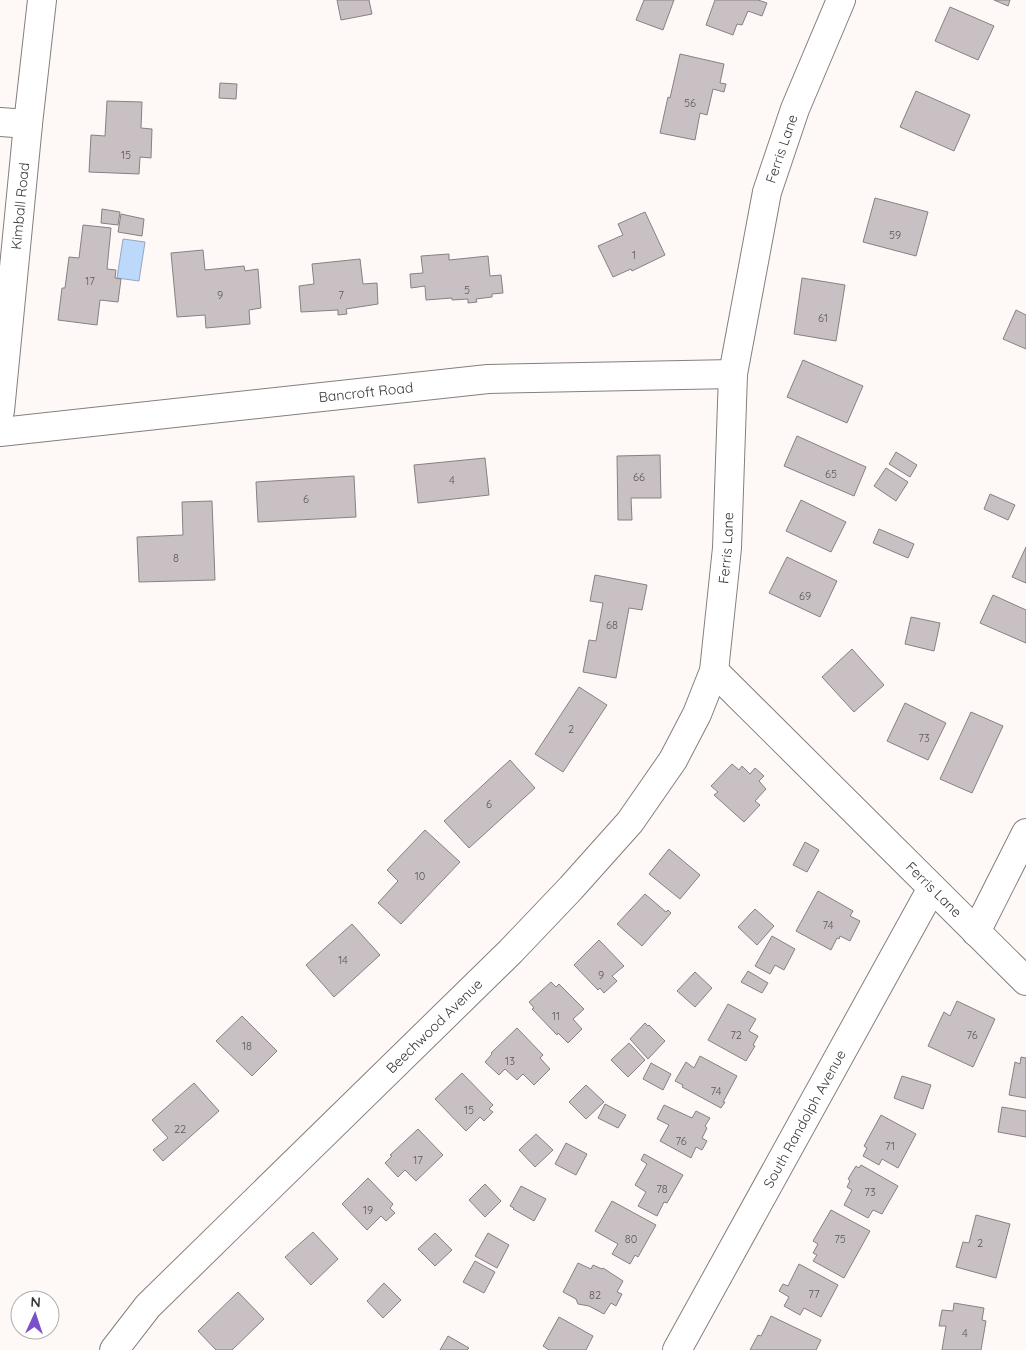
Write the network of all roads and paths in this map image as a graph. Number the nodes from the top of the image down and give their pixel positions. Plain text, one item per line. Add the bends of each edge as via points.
1 (42, 0) edge
2 (841, 0) edge
3 (0, 122) edge
4 (28, 124) junction
5 (733, 374) junction
6 (0, 411) edge
7 (0, 432) edge
8 (714, 671) junction
9 (1026, 833) edge
10 (932, 888) junction
11 (976, 932) junction
12 (1026, 982) edge
13 (114, 1350) edge
14 (676, 1350) edge

1 - 4 street, Kimball Road
2 - 5 street, Ferris Lane via 795,109 767,192
3 - 4 street
4 - 6 street, Kimball Road
5 - 7 street, Bancroft Road via 488,379
5 - 8 street, Ferris Lane via 727,548
8 - 10 street, Ferris Lane
8 - 13 street, Beechwood Avenue via 697,714 673,760 630,822 572,888 148,1306
9 - 11 street
10 - 11 street, Ferris Lane
10 - 14 street, South Randolph Avenue
11 - 12 street, Ferris Lane

